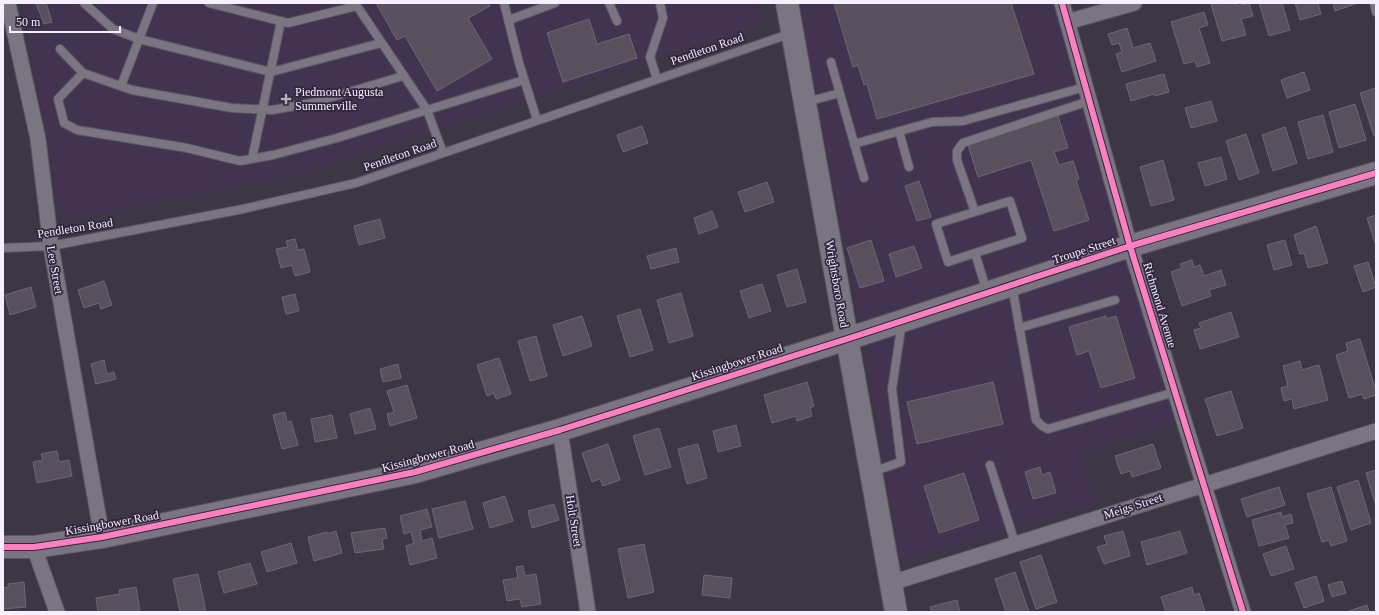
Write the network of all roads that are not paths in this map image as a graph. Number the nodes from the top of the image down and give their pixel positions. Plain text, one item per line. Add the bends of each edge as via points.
1 (8, 3) edge
2 (84, 3) edge
3 (153, 3) edge
4 (209, 3) edge
5 (504, 3) edge
6 (555, 3) edge
7 (609, 3) edge
8 (660, 3) edge
9 (787, 3) edge
10 (1062, 3) edge
11 (1134, 3) edge
12 (1374, 3) edge
13 (1376, 12) edge
14 (509, 20) junction
15 (281, 21) junction
16 (616, 21) dead end
17 (1067, 22) junction
18 (792, 32) junction
19 (139, 39) junction
20 (381, 43) junction
21 (60, 49) dead end
22 (831, 62) dead end
23 (271, 72) junction
24 (83, 73) junction
25 (404, 76) junction
26 (657, 79) junction
27 (524, 80) junction
28 (121, 86) junction
29 (1085, 87) junction
30 (840, 93) junction
31 (1089, 101) junction
32 (805, 103) junction
33 (262, 110) junction
34 (427, 110) junction
35 (537, 120) junction
36 (899, 131) junction
37 (854, 144) junction
38 (443, 153) junction
39 (252, 159) junction
40 (909, 167) dead end
41 (1376, 173) edge
42 (864, 178) dead end
43 (975, 212) junction
44 (51, 246) junction
45 (1130, 246) junction
46 (3, 248) edge
47 (975, 253) junction
48 (1012, 285) junction
49 (988, 293) junction
50 (1115, 300) dead end
51 (902, 322) junction
52 (1019, 328) junction
53 (847, 339) junction
54 (1175, 392) junction
55 (560, 430) junction
56 (1376, 431) edge
57 (990, 465) dead end
58 (871, 472) junction
59 (1203, 484) junction
60 (102, 537) junction
61 (1015, 543) junction
62 (3, 547) edge
63 (34, 547) junction
64 (891, 583) junction
65 (57, 612) edge
66 (588, 612) edge
67 (896, 612) edge
68 (1243, 612) edge

1 - 44 street, Lee Street via 38,139
2 - 19 lane via 113,28
3 - 19 lane
4 - 15 lane
5 - 14 lane
6 - 14 lane
7 - 16 lane
8 - 26 lane via 663,18 650,57
9 - 18 street, Wrightsboro Road
10 - 17 street, Richmond Avenue
11 - 17 street
12 - 13 lane
14 - 27 lane
15 - 20 lane via 288,23 357,6
15 - 23 lane
17 - 29 street, Richmond Avenue
18 - 26 lane, Pendleton Road
18 - 32 street, Wrightsboro Road
19 - 23 lane
19 - 28 lane
20 - 23 lane
20 - 25 lane
21 - 24 lane
22 - 30 lane
23 - 33 lane
24 - 28 lane
24 - 39 lane via 58,99 64,124 77,130 187,148 240,161
25 - 33 lane via 312,103
25 - 34 lane
26 - 35 lane, Pendleton Road
27 - 34 lane
27 - 35 lane
28 - 33 lane via 232,108
29 - 31 street, Richmond Avenue
29 - 36 lane via 963,121 932,122
30 - 32 lane
30 - 37 lane
31 - 43 lane via 963,143 957,151 957,160
31 - 45 street, Richmond Avenue
32 - 53 street, Wrightsboro Road
33 - 39 lane
34 - 38 lane
34 - 39 lane via 337,138
35 - 38 lane, Pendleton Road
36 - 37 lane
36 - 40 lane
37 - 42 lane
38 - 44 lane, Pendleton Road via 356,183 243,209
41 - 45 street, Troupe Street
43 - 47 lane via 936,224 948,262
43 - 47 lane via 1010,201 1022,238
44 - 46 lane, Pendleton Road
44 - 60 street, Lee Street
45 - 48 street, Troupe Street
45 - 54 street, Richmond Avenue
47 - 49 lane
48 - 49 street, Troupe Street
48 - 52 lane
49 - 51 street, Troupe Street
50 - 52 lane
51 - 53 street, Troupe Street
51 - 58 lane via 892,389 901,462
52 - 54 lane via 1036,420 1048,429
53 - 55 street, Kissingbower Road
53 - 58 street, Wrightsboro Road
54 - 59 street, Richmond Avenue
55 - 60 street, Kissingbower Road via 415,472
55 - 66 street, Holt Street
56 - 59 street, Meigs Street
57 - 61 lane
58 - 64 street, Wrightsboro Road
59 - 61 street, Meigs Street
59 - 68 street, Richmond Avenue
60 - 63 street, Kissingbower Road
61 - 64 street, Meigs Street
62 - 63 street, Kissingbower Road
63 - 65 street
64 - 67 street, Wrightsboro Road

